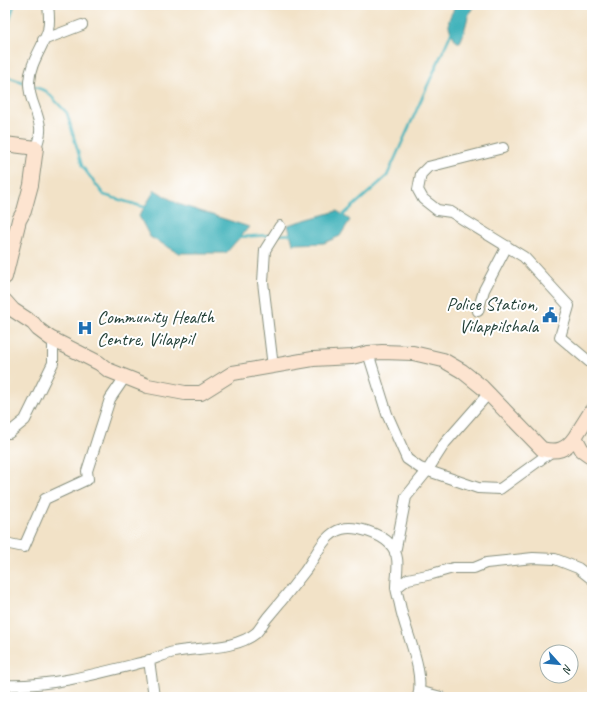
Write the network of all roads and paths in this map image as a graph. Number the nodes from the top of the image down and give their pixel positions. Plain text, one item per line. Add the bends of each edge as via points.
1 (48, 5) edge
2 (82, 25) dead end
3 (43, 40) junction
4 (5, 144) edge
5 (36, 148) junction
6 (503, 148) dead end
7 (280, 226) dead end
8 (507, 246) junction
9 (5, 277) edge
10 (5, 301) edge
11 (478, 311) dead end
12 (53, 339) junction
13 (368, 353) junction
14 (592, 364) edge
15 (273, 367) junction
16 (125, 377) junction
17 (489, 393) junction
18 (592, 410) edge
19 (5, 433) edge
20 (575, 437) junction
21 (551, 452) junction
22 (592, 457) edge
23 (427, 470) junction
24 (5, 543) edge
25 (395, 553) junction
26 (592, 579) edge
27 (396, 588) junction
28 (149, 660) junction
29 (5, 685) edge
30 (420, 695) edge
31 (154, 697) edge
32 (441, 697) edge

1 - 3 street via 49,22
2 - 3 street
3 - 5 street via 29,80 33,106 40,127
4 - 5 street
5 - 9 street via 31,184
6 - 8 street via 428,167 421,174 418,190 423,199 437,210 451,212
7 - 15 street via 265,250 263,282
8 - 11 street via 484,290
8 - 14 street via 534,266 569,306 560,336
10 - 12 street via 13,310
12 - 16 street
12 - 19 street via 53,363 25,420 9,433
13 - 15 street via 352,357 313,359
13 - 17 street via 413,353 443,360 462,371
13 - 23 street via 387,414 407,459
15 - 16 street via 233,374 201,393 185,393 148,386
16 - 24 street via 110,399 86,470 88,479 45,499 24,548
17 - 21 street via 542,449
17 - 23 street via 445,443
18 - 20 street
20 - 21 street via 569,446
20 - 22 street via 582,450
21 - 23 street via 500,489 478,488
23 - 25 street via 406,497
25 - 27 street via 398,568
25 - 28 street via 390,543 375,535 360,529 341,529 327,538 256,633 238,643 174,652
26 - 27 street via 578,568 555,559 533,558 490,563 474,568 452,568 408,579
27 - 30 street via 416,659
28 - 29 street via 62,680 27,686
28 - 31 street
30 - 32 street

